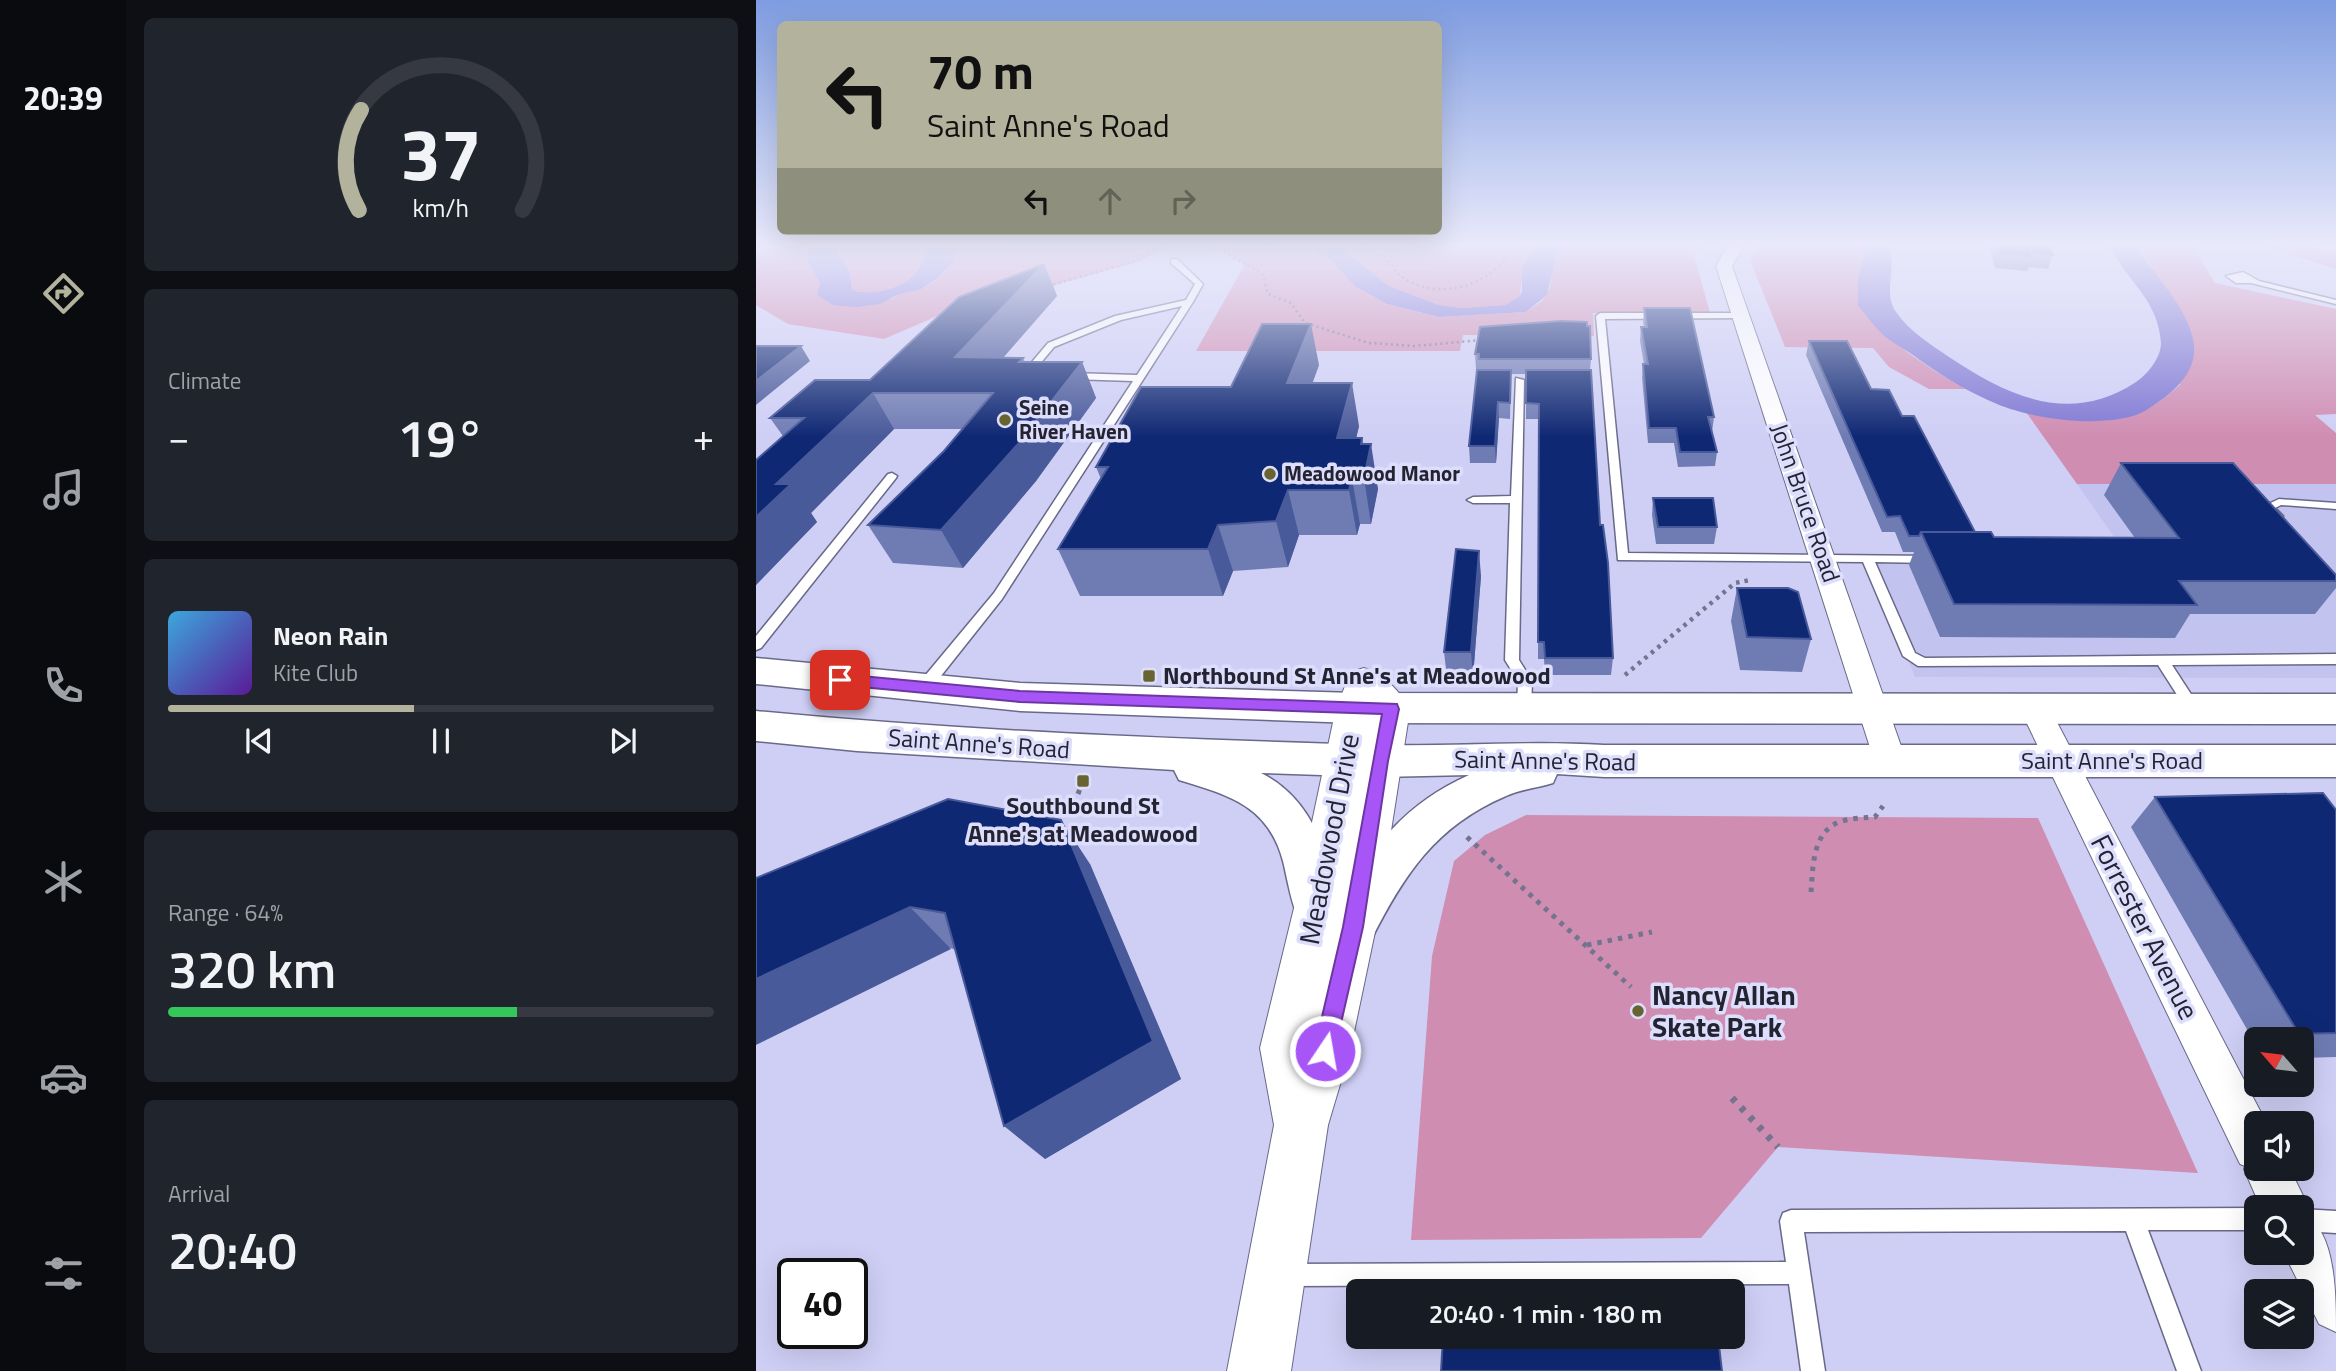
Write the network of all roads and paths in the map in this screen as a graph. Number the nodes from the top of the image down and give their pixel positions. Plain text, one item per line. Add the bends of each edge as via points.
1 (1158, 309) edge
2 (1184, 309) edge
3 (1293, 309) edge
4 (1739, 309) edge
5 (1741, 316) junction
6 (1482, 340) edge
7 (1038, 376) edge
8 (1064, 376) edge
9 (1139, 378) junction
10 (1519, 380) dead end
11 (1593, 380) edge
12 (1605, 380) junction
13 (892, 476) dead end
14 (1516, 499) junction
15 (1473, 500) dead end
16 (2336, 506) edge
17 (2285, 524) edge
18 (1823, 557) junction
19 (1867, 558) junction
20 (1947, 559) edge
21 (1761, 578) dead end
22 (756, 645) edge
23 (2336, 659) edge
24 (2162, 660) junction
25 (756, 671) edge
26 (1616, 682) dead end
27 (924, 687) junction
28 (2034, 707) junction
29 (1373, 708) junction
30 (2193, 708) junction
31 (1524, 709) junction
32 (1874, 709) junction
33 (2336, 709) edge
34 (756, 726) edge
35 (2060, 760) junction
36 (1362, 761) junction
37 (1604, 761) junction
38 (2336, 761) edge
39 (1891, 763) junction
40 (1098, 767) junction
41 (1078, 794) dead end
42 (1883, 806) dead end
43 (1462, 831) dead end
44 (1811, 892) dead end
45 (1335, 917) junction
46 (1652, 932) dead end
47 (1586, 946) junction
48 (1631, 987) dead end
49 (1732, 1098) dead end
50 (2244, 1124) edge
51 (1778, 1147) dead end
52 (2244, 1219) edge
53 (2133, 1220) junction
54 (2314, 1221) edge
55 (2336, 1222) edge
56 (2314, 1264) edge
57 (1799, 1273) junction
58 (1276, 1275) junction
59 (2336, 1307) edge
60 (1259, 1371) edge
61 (1813, 1371) edge
62 (2189, 1371) edge

1 - 7 lane via 1118,318 1051,345 1026,375
2 - 9 lane
3 - 6 path via 1307,327 1371,344
4 - 5 street, John Bruce Road
5 - 12 lane via 1600,316
5 - 18 street, John Bruce Road
8 - 9 lane
9 - 27 lane via 998,596
10 - 14 lane
11 - 12 lane
12 - 18 lane via 1622,557
13 - 22 lane
14 - 15 lane
14 - 31 lane via 1512,660 1525,681
16 - 17 lane via 2279,502 2268,507
18 - 19 lane
18 - 32 street, John Bruce Road
19 - 20 lane
19 - 24 lane via 1910,656 1923,663
21 - 26 path via 1735,583
23 - 24 lane
24 - 30 lane
25 - 27 main road, Saint Anne's Road
27 - 29 main road, Saint Anne's Road via 1020,696
28 - 30 main road, Saint Anne's Road
28 - 32 main road, Saint Anne's Road
28 - 35 street, Forrester Avenue
29 - 31 main road, Saint Anne's Road
29 - 36 street, Meadowood Drive
30 - 33 main road, Saint Anne's Road
31 - 32 main road, Saint Anne's Road
32 - 39 street, John Bruce Road
34 - 40 main road, Saint Anne's Road
35 - 38 main road, Saint Anne's Road
35 - 39 main road, Saint Anne's Road
35 - 50 street, Forrester Avenue
36 - 37 main road, Saint Anne's Road via 1539,757
36 - 40 main road, Saint Anne's Road
36 - 45 street, Meadowood Drive
37 - 39 main road, Saint Anne's Road
37 - 45 main road via 1532,771 1476,790 1414,834
40 - 41 path
40 - 45 main road via 1212,772 1250,786 1286,816
42 - 44 path via 1875,817 1837,823 1825,833 1812,865
43 - 47 path
45 - 58 street, Meadowood Drive via 1325,1051 1301,1125
46 - 47 path
47 - 48 path
49 - 51 path
52 - 53 lane
53 - 57 lane via 1791,1221
53 - 62 lane
54 - 55 lane
56 - 59 street
57 - 58 lane
57 - 61 lane
58 - 60 street, Meadowood Drive

